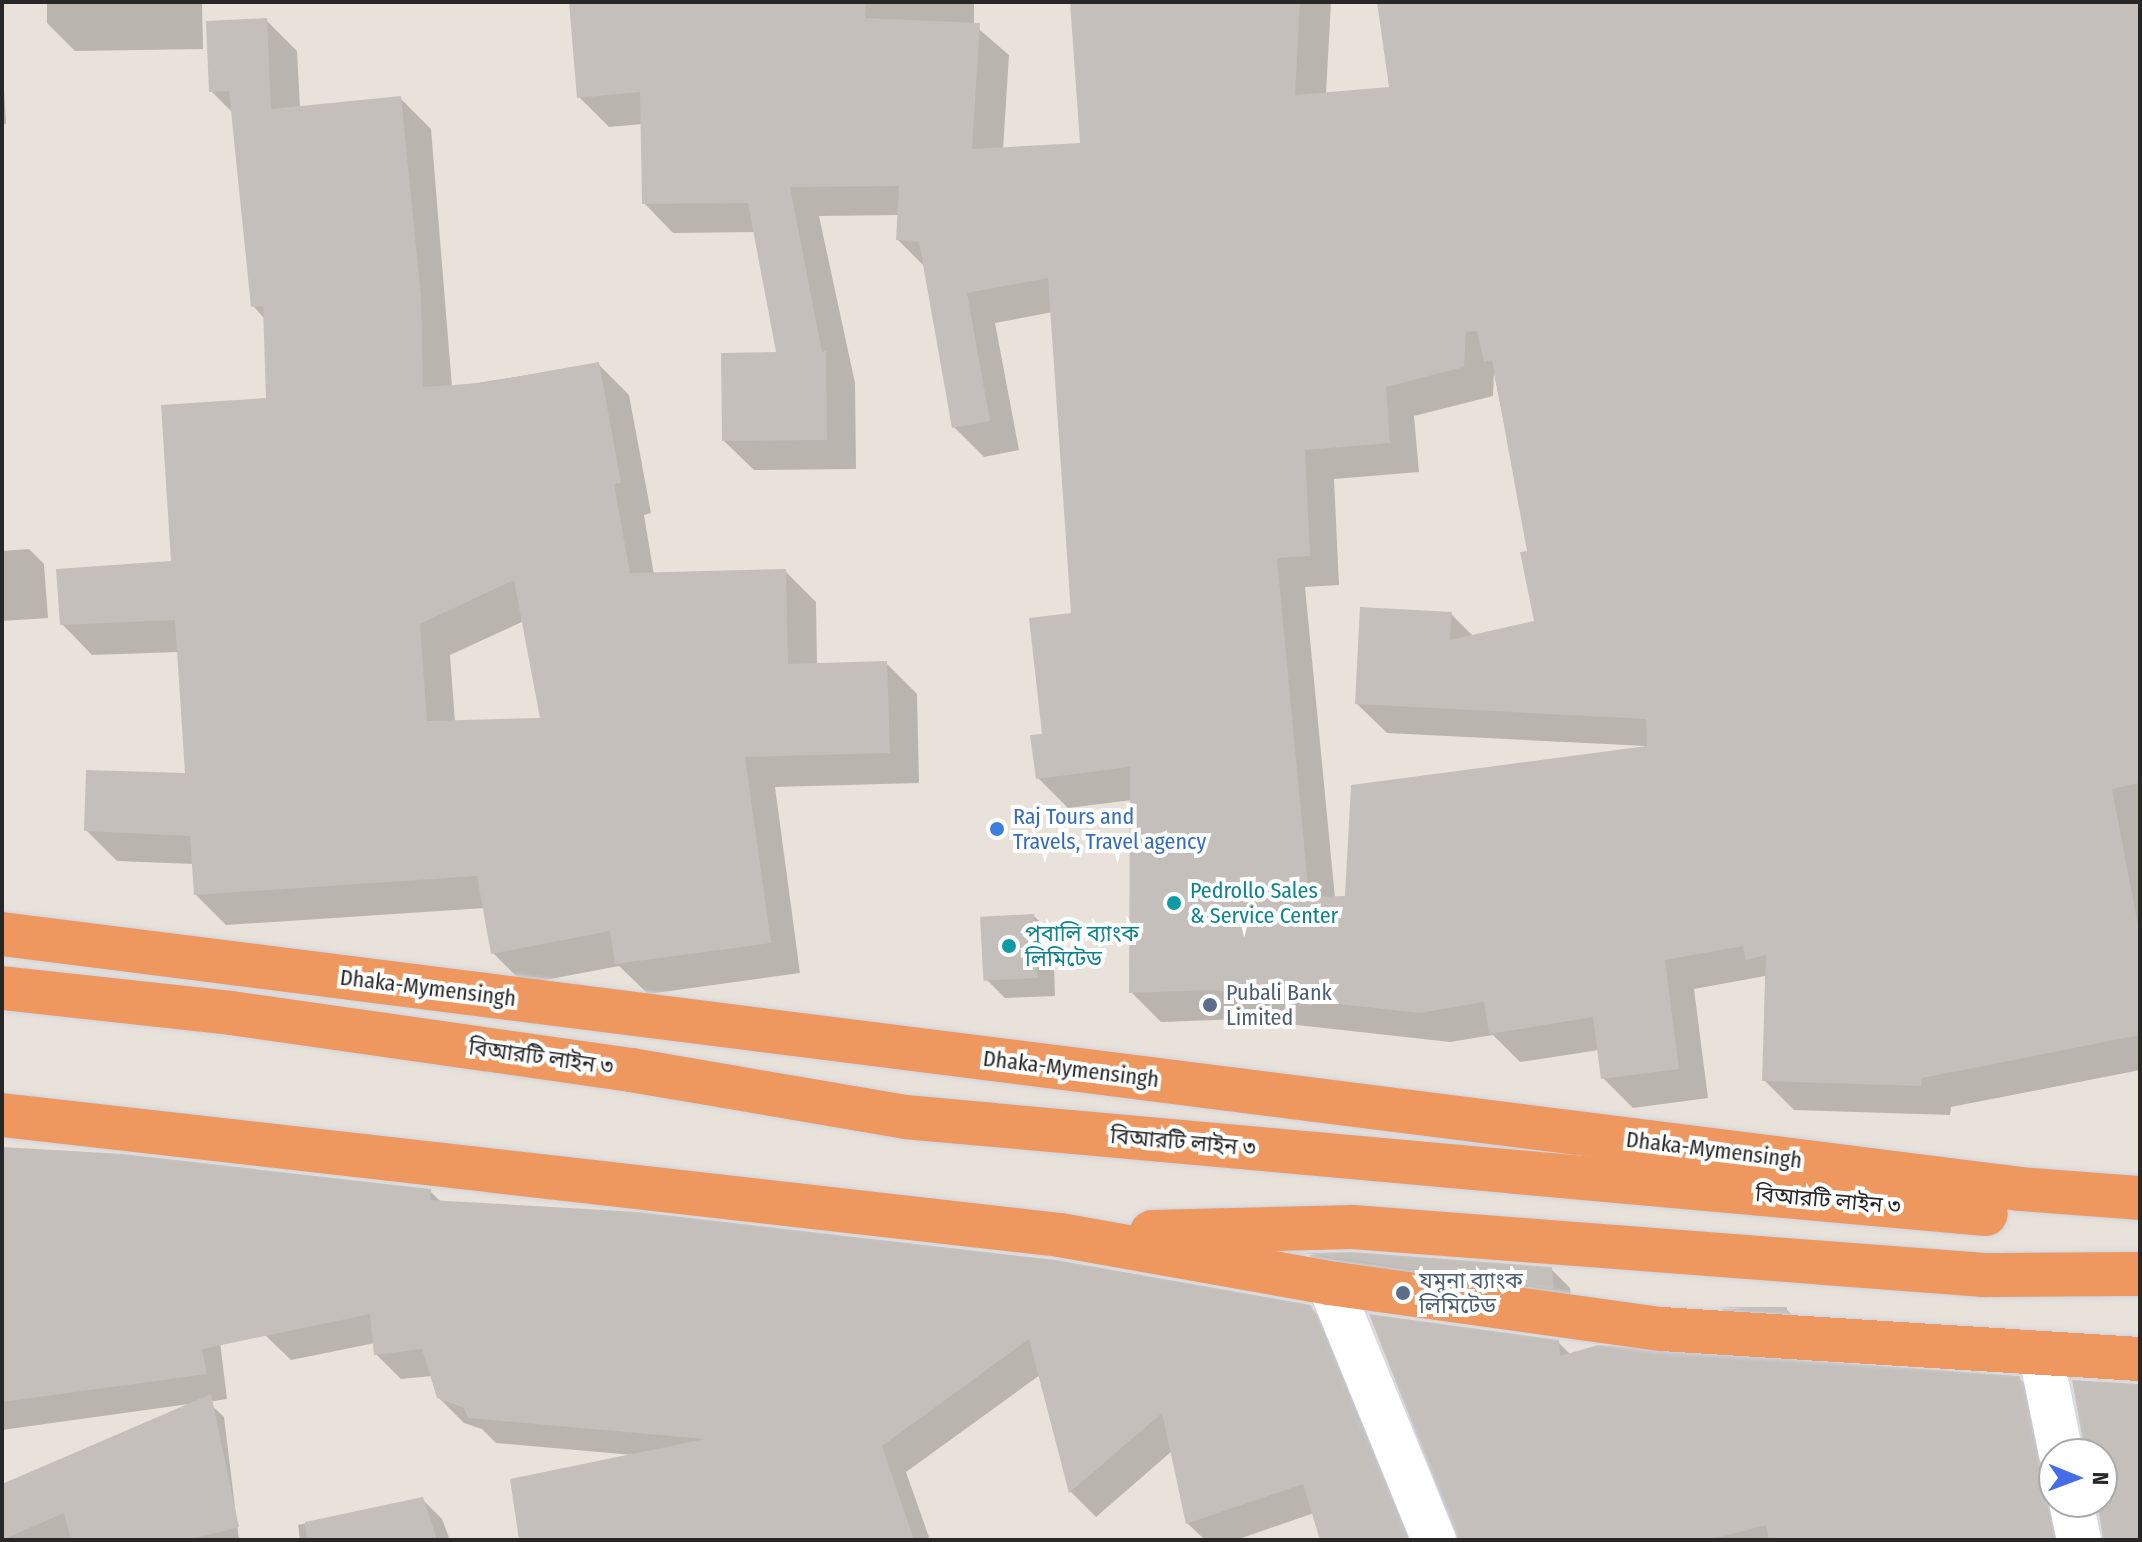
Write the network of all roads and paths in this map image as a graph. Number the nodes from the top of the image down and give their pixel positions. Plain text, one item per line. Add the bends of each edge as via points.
1 (2, 934) edge
2 (2, 945) edge
3 (2, 988) edge
4 (128, 999) junction
5 (2, 1115) edge
6 (2140, 1198) edge
7 (2140, 1219) edge
8 (1060, 1235) junction
9 (2140, 1274) edge
10 (1329, 1283) junction
11 (2041, 1355) junction
12 (2140, 1359) edge
13 (2058, 1438) edge
14 (2074, 1518) edge
15 (1434, 1540) edge
16 (2079, 1540) edge

1 - 6 highway, Dhaka-Mymensingh via 2020,1189
2 - 4 highway
3 - 4 highway
4 - 7 highway, বিআরটি লাইন ৩ via 631,1070 905,1117 2086,1222
5 - 8 highway
8 - 9 highway via 1353,1227 1984,1275
8 - 10 highway
10 - 11 highway via 1662,1329
10 - 15 street
11 - 12 highway
11 - 13 street
14 - 16 street

